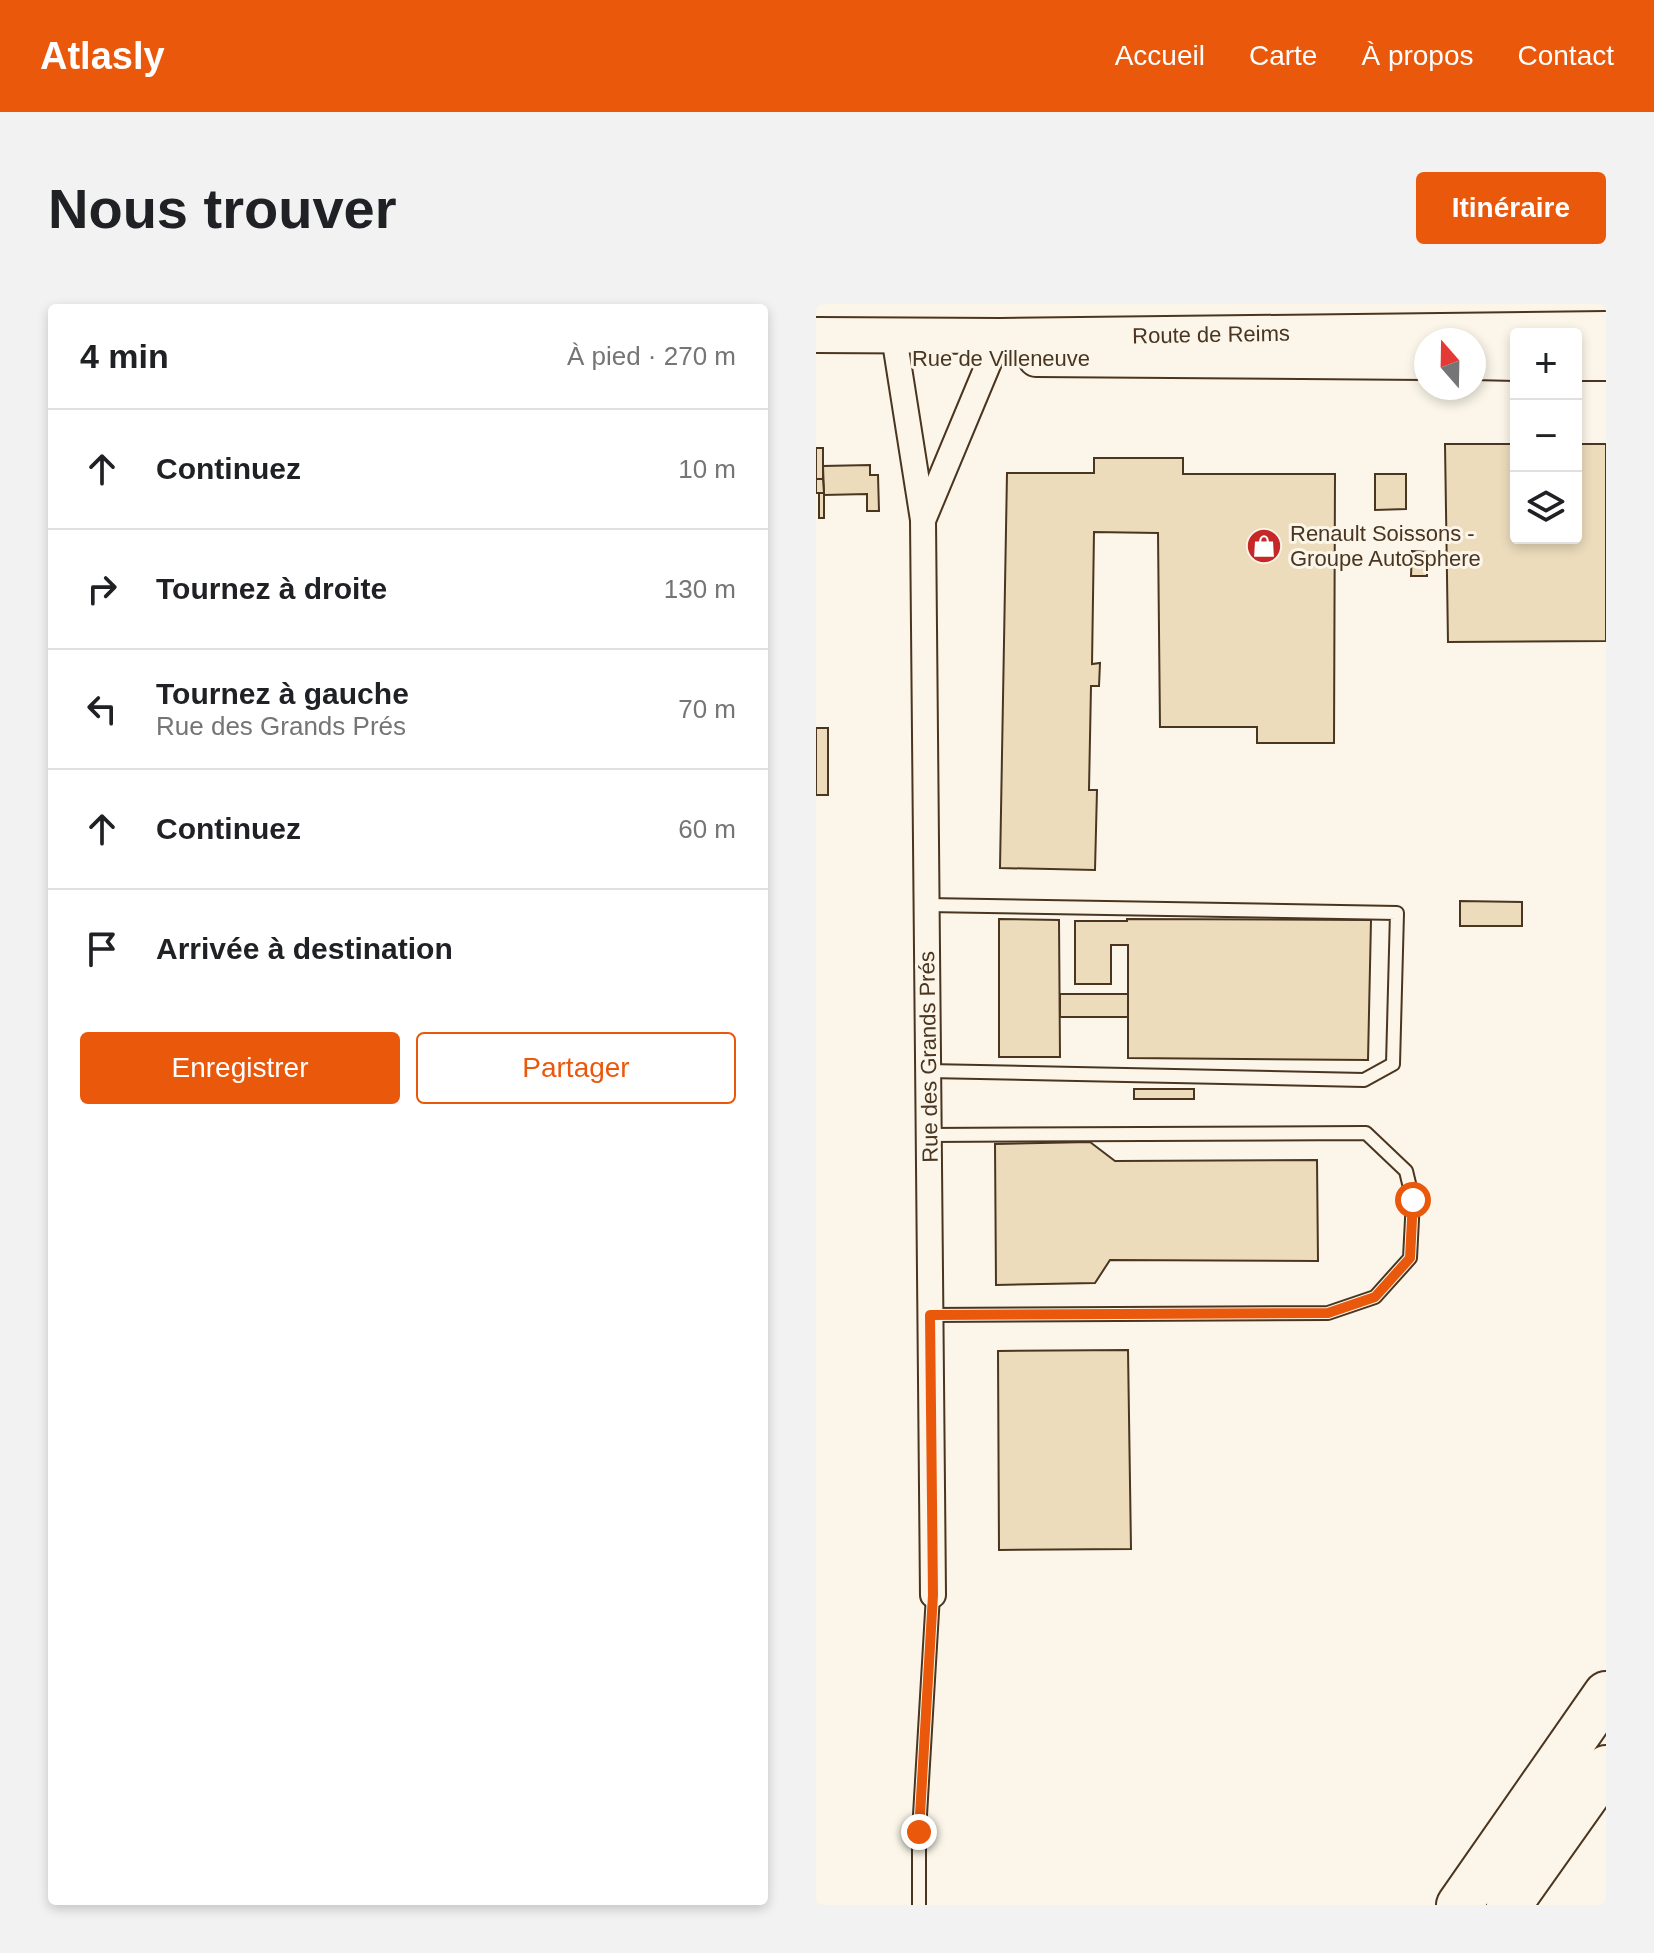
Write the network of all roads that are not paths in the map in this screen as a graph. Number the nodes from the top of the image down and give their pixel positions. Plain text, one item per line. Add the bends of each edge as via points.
1 (1606, 329) edge
2 (816, 335) edge
3 (896, 347) junction
4 (995, 347) junction
5 (816, 357) edge
6 (1414, 362) edge
7 (1486, 362) edge
8 (1510, 363) edge
9 (1582, 363) edge
10 (1606, 363) edge
11 (923, 520) junction
12 (927, 905) junction
13 (928, 1071) junction
14 (929, 1135) junction
15 (930, 1315) junction
16 (933, 1595) joint
17 (1606, 1694) edge
18 (1606, 1768) edge
19 (919, 1905) edge
20 (1459, 1905) edge
21 (1509, 1905) edge

1 - 4 main road, Route de Reims
2 - 3 main road, Route de Reims
3 - 4 main road, Route de Reims
3 - 5 main road, Rue de Villeneuve
3 - 11 street, Rue des Grands Prés
4 - 6 main road, Rue de Villeneuve
4 - 11 street, Rue des Grands Prés
7 - 8 main road
9 - 10 main road
11 - 12 street, Rue des Grands Prés
12 - 13 street, Rue des Grands Prés
12 - 13 lane via 1397,913 1393,1064 1364,1080
13 - 14 street, Rue des Grands Prés
14 - 15 street, Rue des Grands Prés
14 - 15 lane via 1366,1133 1406,1171 1413,1200 1410,1258 1375,1297 1328,1313
15 - 16 street, Rue des Grands Prés
16 - 19 lane
17 - 20 highway
18 - 21 highway

